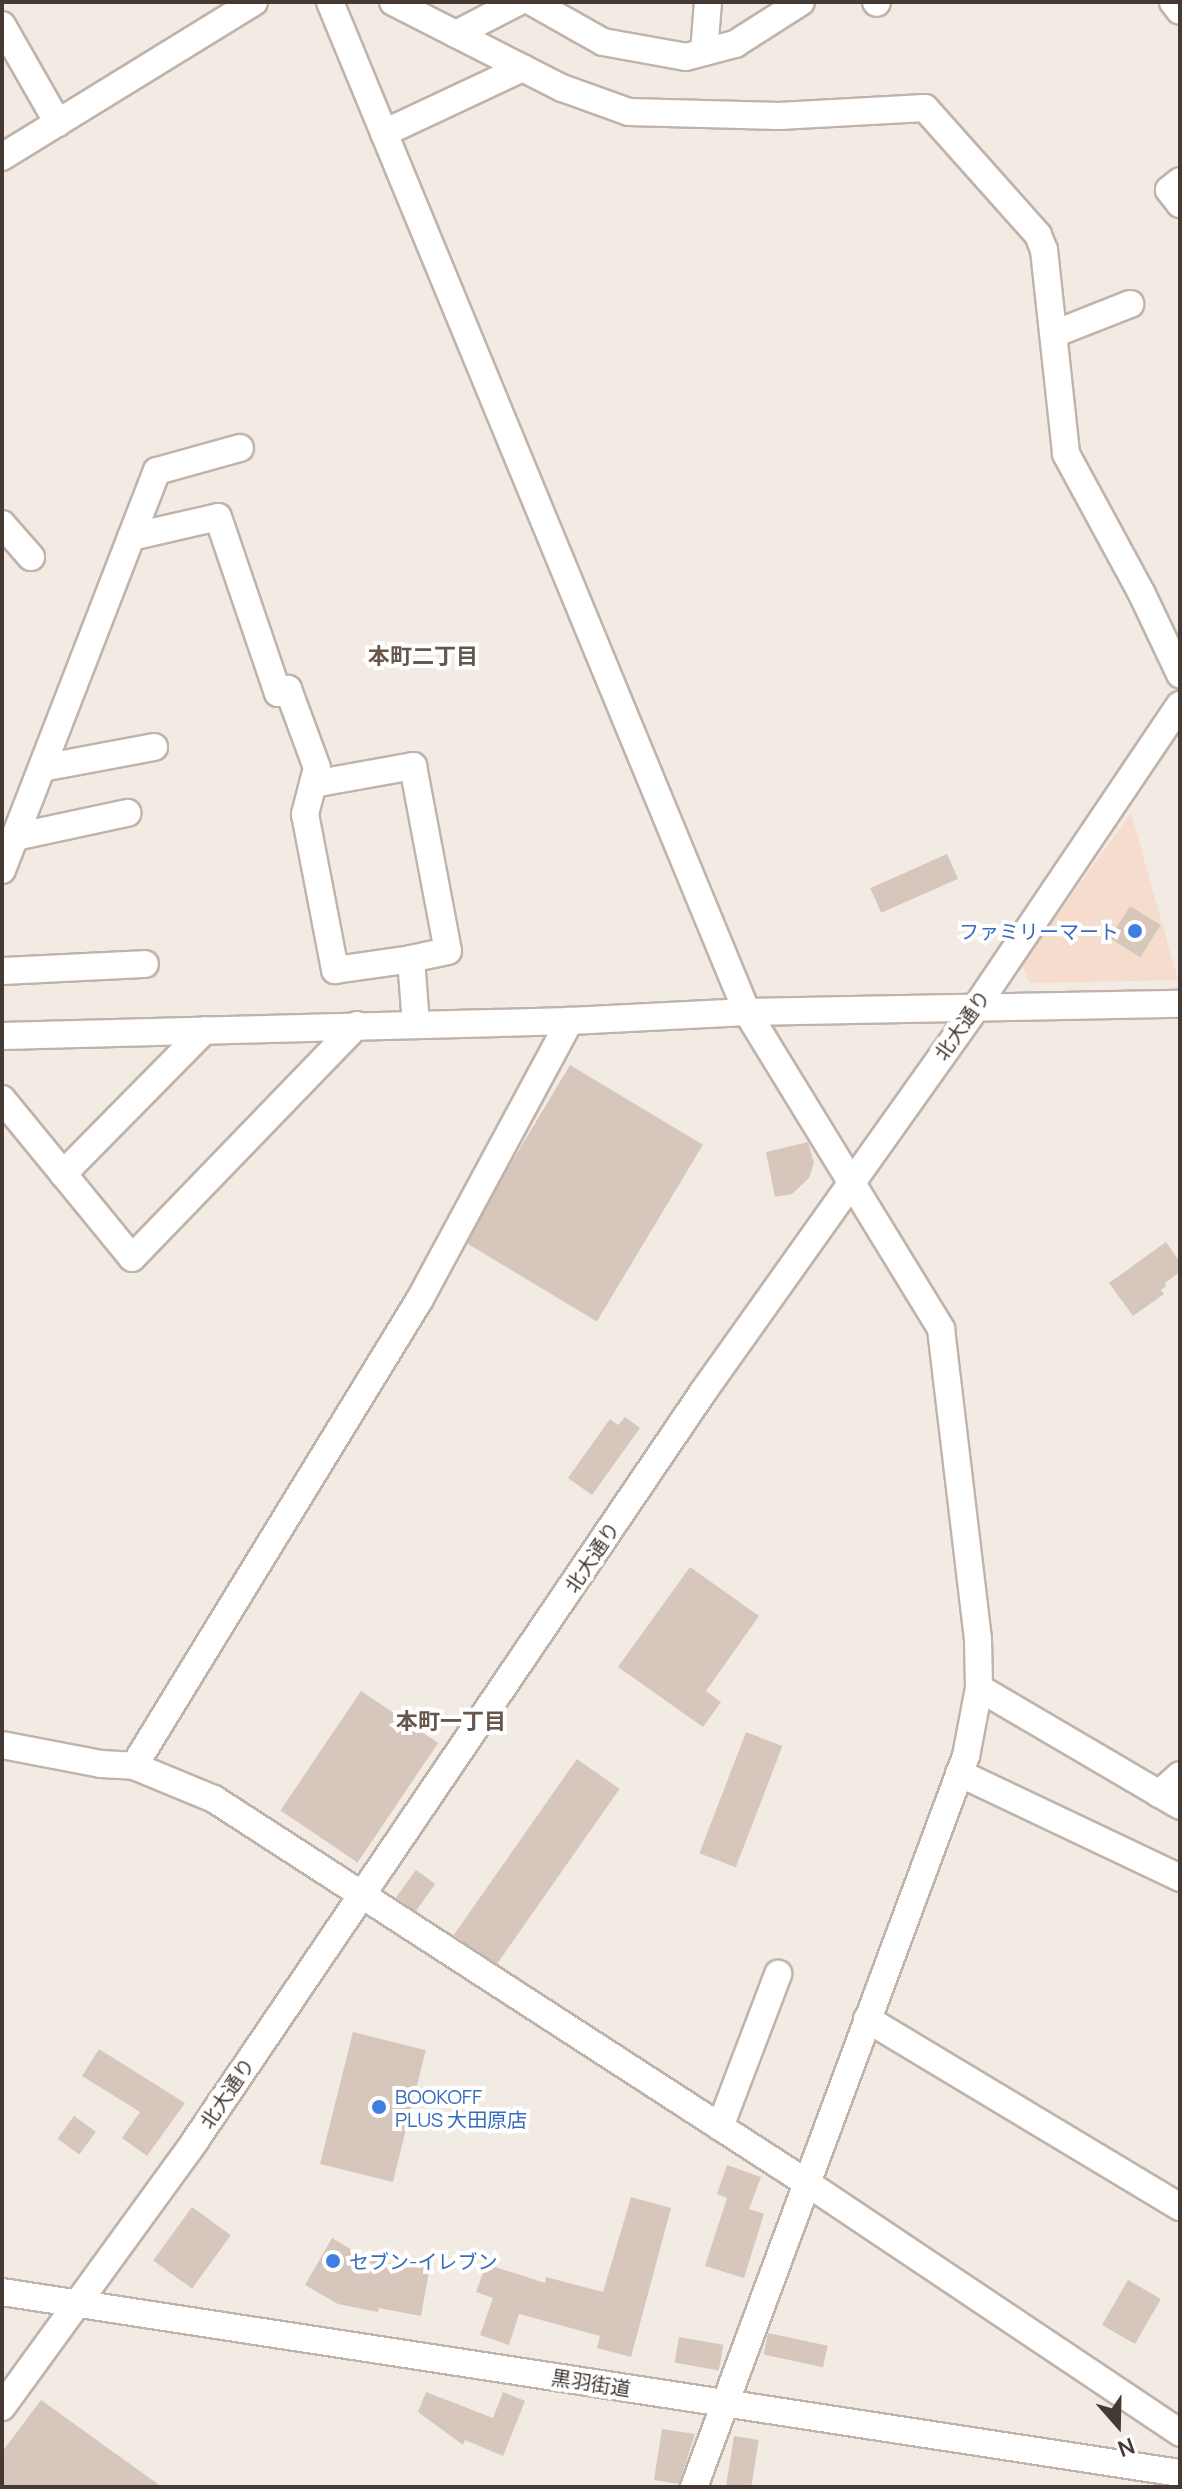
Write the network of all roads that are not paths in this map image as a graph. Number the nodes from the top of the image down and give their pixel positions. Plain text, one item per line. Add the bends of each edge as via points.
1 (254, 2) edge
2 (330, 2) edge
3 (393, 2) edge
4 (518, 2) edge
5 (532, 2) edge
6 (708, 2) edge
7 (801, 2) edge
8 (1173, 2) edge
9 (1180, 11) edge
10 (2, 25) edge
11 (456, 34) junction
12 (704, 52) junction
13 (523, 68) junction
14 (58, 123) junction
15 (384, 133) junction
16 (2, 157) edge
17 (1180, 181) edge
18 (1180, 204) edge
19 (1130, 304) dead end
20 (1054, 334) junction
21 (240, 448) dead end
22 (2, 524) edge
23 (131, 537) junction
24 (31, 557) dead end
25 (1180, 674) edge
26 (1180, 705) edge
27 (154, 747) dead end
28 (42, 768) junction
29 (313, 784) junction
30 (127, 813) dead end
31 (15, 837) junction
32 (2, 870) edge
33 (411, 959) junction
34 (145, 964) dead end
35 (2, 971) edge
36 (1180, 1004) edge
37 (974, 1010) junction
38 (747, 1012) junction
39 (570, 1021) junction
40 (416, 1024) junction
41 (357, 1025) junction
42 (205, 1030) junction
43 (2, 1036) edge
44 (2, 1099) edge
45 (63, 1174) junction
46 (850, 1181) junction
47 (979, 1688) junction
48 (2, 1745) edge
49 (134, 1766) junction
50 (959, 1773) junction
51 (1180, 1775) edge
52 (1170, 1800) edge
53 (1180, 1878) edge
54 (359, 1895) junction
55 (778, 1974) dead end
56 (867, 2019) junction
57 (720, 2127) junction
58 (807, 2183) junction
59 (1180, 2207) edge
60 (2, 2292) edge
61 (77, 2305) junction
62 (726, 2403) junction
63 (2, 2407) edge
64 (1180, 2433) edge
65 (1180, 2473) edge
66 (694, 2487) edge

1 - 14 street
2 - 15 street
3 - 11 street
4 - 11 street
5 - 12 street via 603,42 686,57
6 - 12 street
7 - 12 street via 735,44
8 - 9 street
10 - 14 street
11 - 13 street
13 - 15 street
13 - 20 street via 629,112 779,116 925,108 1038,235
14 - 16 street
15 - 38 street
17 - 18 street via 1169,190
19 - 20 street
20 - 25 street via 1066,454
21 - 23 street via 157,471
22 - 24 street
23 - 28 street
23 - 29 street via 218,517 278,693 288,689 317,768
26 - 37 street, 北大通り
27 - 28 street
28 - 31 street
29 - 33 street via 305,814 335,970
29 - 33 street via 413,766 448,951
30 - 31 street
31 - 32 street
33 - 40 street
34 - 35 street
36 - 37 street
37 - 38 street
37 - 46 street, 北大通り
38 - 39 street
38 - 46 street
39 - 40 street
39 - 49 street via 420,1299
40 - 41 street
41 - 42 street
41 - 45 street via 132,1258
42 - 43 street
42 - 45 street
44 - 45 street
46 - 47 street via 941,1329 978,1639
46 - 54 street, 北大通り
47 - 50 street
47 - 52 street
48 - 49 street
49 - 54 street via 214,1799
50 - 53 street
50 - 56 street
51 - 52 street
54 - 57 street
54 - 61 street, 北大通り via 195,2141
55 - 57 street
56 - 58 street
56 - 59 street
57 - 58 street
58 - 62 street
58 - 64 street
60 - 61 street, 黒羽街道
61 - 62 street, 黒羽街道
61 - 63 street, 北大通り
62 - 65 street, 黒羽街道
62 - 66 street

